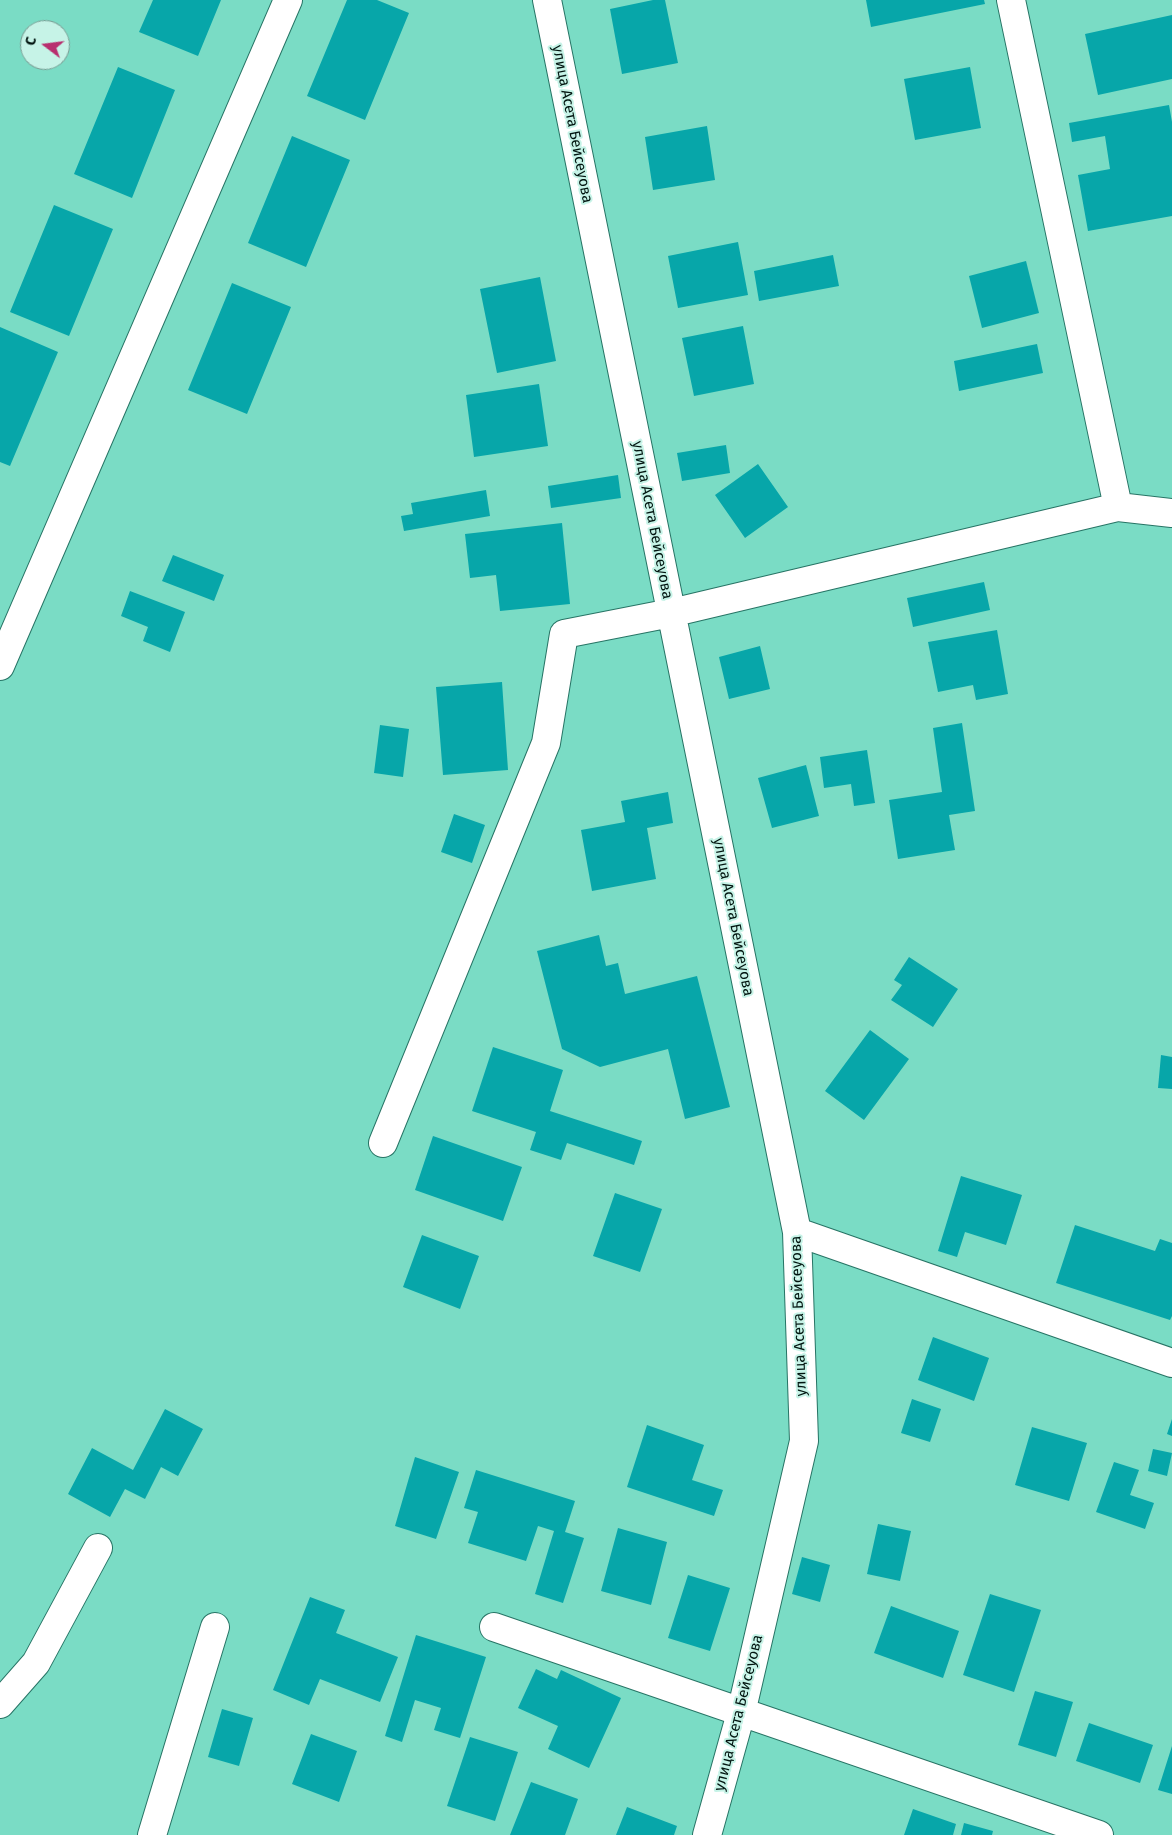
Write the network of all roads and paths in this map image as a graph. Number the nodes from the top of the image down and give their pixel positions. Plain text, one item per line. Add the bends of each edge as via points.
1 (288, 0) edge
2 (547, 0) edge
3 (1011, 0) edge
4 (1118, 507) junction
5 (1172, 513) edge
6 (671, 613) junction
7 (0, 666) edge
8 (383, 1142) dead end
9 (797, 1232) junction
10 (1172, 1363) edge
11 (98, 1548) dead end
12 (215, 1627) dead end
13 (494, 1628) dead end
14 (0, 1704) edge
15 (741, 1713) junction
16 (152, 1835) edge
17 (707, 1835) edge
18 (1099, 1835) edge

1 - 7 street
2 - 6 street, улица Асета Бейсеуова
3 - 4 street
4 - 5 street
4 - 6 street
6 - 8 street via 564,634 546,743
6 - 9 street, улица Асета Бейсеуова
9 - 10 street
9 - 15 street, улица Асета Бейсеуова via 804,1441
11 - 14 street via 36,1663
12 - 16 street
13 - 15 street
15 - 17 street, улица Асета Бейсеуова
15 - 18 street

